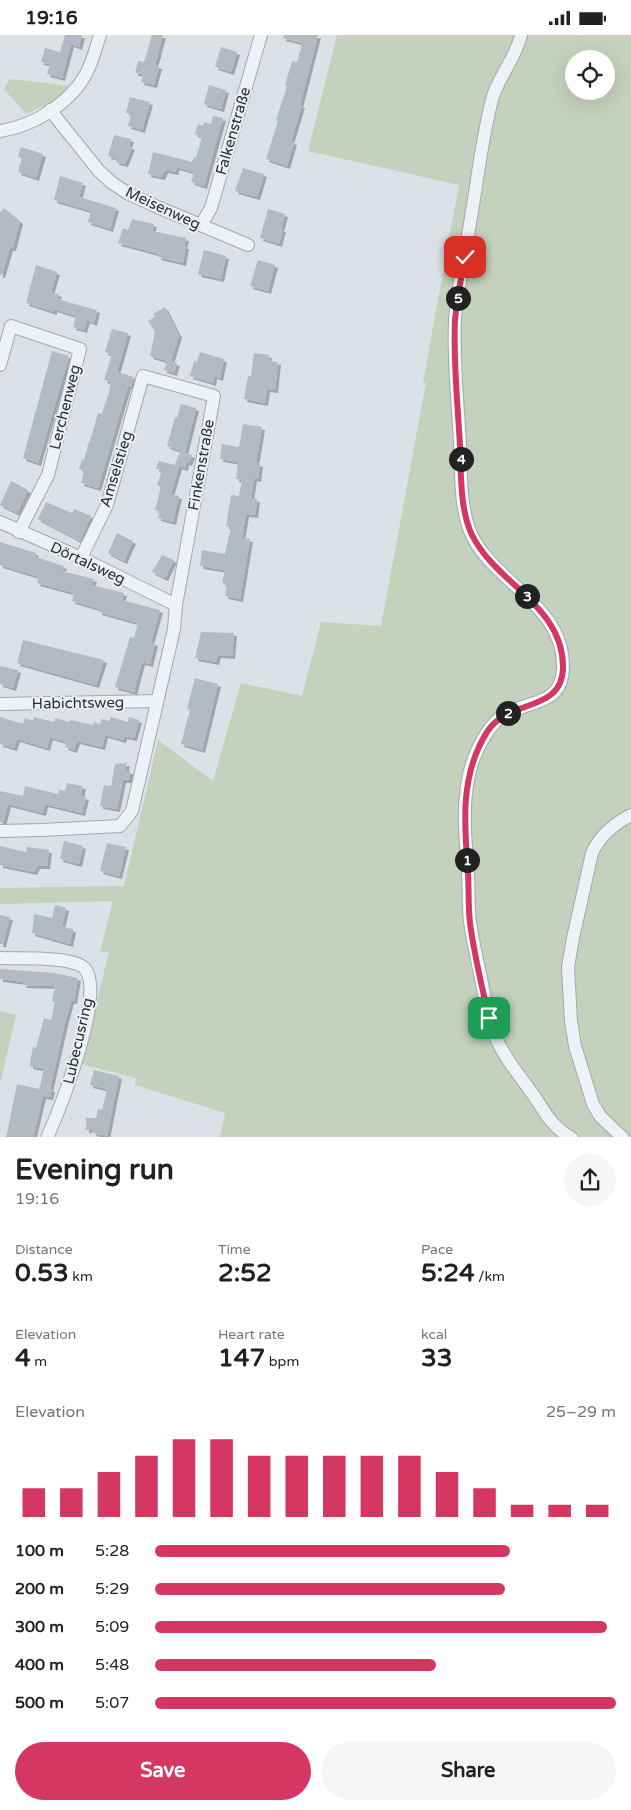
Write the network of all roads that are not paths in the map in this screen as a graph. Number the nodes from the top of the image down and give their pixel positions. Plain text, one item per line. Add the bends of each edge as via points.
1 (100, 35) edge
2 (260, 35) edge
3 (521, 35) edge
4 (50, 110) junction
5 (0, 131) edge
6 (201, 225) junction
7 (248, 245) dead end
8 (0, 365) edge
9 (143, 376) joint
10 (0, 522) edge
11 (20, 531) junction
12 (81, 558) junction
13 (176, 605) junction
14 (157, 701) junction
15 (0, 704) edge
16 (631, 815) edge
17 (0, 831) edge
18 (0, 958) edge
19 (48, 1137) edge
20 (572, 1137) edge
21 (623, 1137) edge

1 - 4 street via 87,72 76,89
2 - 6 street, Falkenstraße via 214,199
3 - 20 street via 492,99 480,154 457,305 455,352 461,460 465,513 472,534 490,561 549,622 561,649 563,672 560,684 551,696 503,716 487,733 471,769 464,821 470,923 491,1026 501,1048 551,1122
4 - 5 street via 22,125
4 - 6 street, Meisenweg via 112,183 137,198
6 - 7 street, Meisenweg
8 - 11 street, Lerchenweg via 11,326 80,349 48,475
9 - 12 street, Amselstieg via 107,505
9 - 13 street, Finkenstraße via 214,396
10 - 11 street, Dörtalsweg
11 - 12 street, Dörtalsweg
12 - 13 street, Dörtalsweg
13 - 14 street via 174,629
14 - 15 street, Habichtsweg
14 - 17 street via 132,811 120,826
16 - 21 street via 602,836 592,853 568,976 573,1036 591,1098 600,1115
18 - 19 street, Lubecusring via 70,961 83,967 90,979 77,1061

